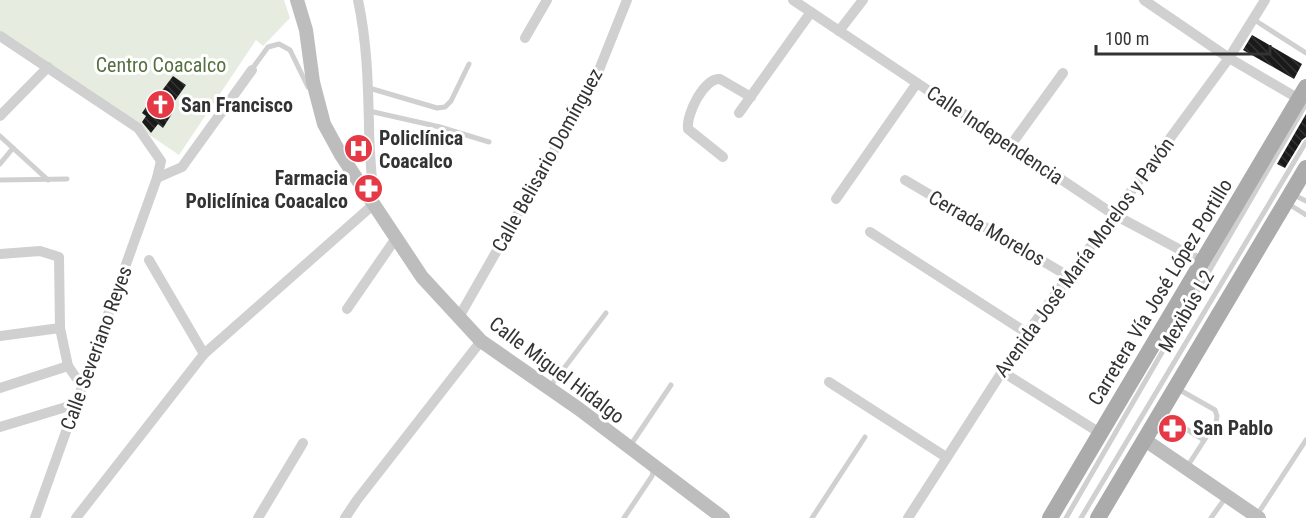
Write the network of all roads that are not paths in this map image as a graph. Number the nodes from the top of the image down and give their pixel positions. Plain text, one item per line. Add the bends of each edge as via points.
1 (297, 0) edge
2 (358, 0) edge
3 (547, 0) edge
4 (627, 0) edge
5 (793, 0) edge
6 (863, 0) edge
7 (1144, 0) edge
8 (1265, 0) edge
9 (811, 12) junction
10 (1253, 19) junction
11 (839, 31) junction
12 (0, 36) edge
13 (525, 38) dead end
14 (1306, 53) edge
15 (1229, 58) junction
16 (469, 64) dead end
17 (48, 67) junction
18 (252, 69) joint
19 (1063, 73) dead end
20 (917, 83) junction
21 (369, 88) junction
22 (751, 97) junction
23 (1304, 97) edge
24 (320, 109) junction
25 (369, 111) junction
26 (739, 113) dead end
27 (0, 116) edge
28 (0, 136) edge
29 (489, 142) dead end
30 (1306, 142) edge
31 (1011, 145) junction
32 (13, 148) junction
33 (723, 157) dead end
34 (0, 164) edge
35 (1306, 168) edge
36 (158, 178) junction
37 (67, 179) dead end
38 (0, 180) edge
39 (48, 180) junction
40 (905, 180) dead end
41 (1288, 198) junction
42 (837, 199) dead end
43 (1306, 201) edge
44 (374, 204) junction
45 (1113, 214) junction
46 (1306, 215) edge
47 (870, 232) dead end
48 (396, 238) junction
49 (0, 254) edge
50 (149, 260) dead end
51 (1203, 262) junction
52 (1068, 276) junction
53 (347, 309) dead end
54 (606, 313) dead end
55 (459, 317) junction
56 (60, 328) junction
57 (1027, 333) junction
58 (3, 337) edge
59 (481, 341) junction
60 (204, 354) junction
61 (68, 366) junction
62 (1001, 371) junction
63 (829, 382) dead end
64 (671, 385) dead end
65 (82, 387) junction
66 (0, 388) edge
67 (549, 388) junction
68 (1175, 388) junction
69 (76, 404) junction
70 (1160, 413) junction
71 (0, 427) edge
72 (1100, 433) junction
73 (865, 437) dead end
74 (1145, 440) junction
75 (1204, 440) junction
76 (1306, 440) edge
77 (303, 443) dead end
78 (629, 447) junction
79 (946, 457) junction
80 (654, 466) junction
81 (1186, 468) junction
82 (1227, 496) junction
83 (1258, 517) edge
84 (35, 518) edge
85 (76, 518) edge
86 (258, 518) edge
87 (345, 518) edge
88 (624, 518) edge
89 (723, 518) edge
90 (812, 518) edge
91 (908, 518) edge
92 (1050, 518) edge
93 (1066, 518) edge
94 (1081, 518) edge
95 (1098, 518) edge
96 (1211, 518) edge

1 - 24 street, Calle Miguel Hidalgo
2 - 21 street via 365,31
3 - 13 street
4 - 55 street, Calle Belisario Domínguez via 597,75
5 - 9 street, Calle Independencia
6 - 11 street
7 - 15 street
8 - 10 street, Avenida José María Morelos y Pavón
9 - 11 street, Calle Independencia
9 - 22 street
10 - 14 lane
10 - 15 street, Avenida José María Morelos y Pavón
11 - 20 street, Calle Independencia
12 - 17 street, Calle Severiano Reyes
15 - 23 street
15 - 45 street, Avenida José María Morelos y Pavón
16 - 21 lane via 446,107
17 - 27 street
17 - 36 street, Calle Severiano Reyes via 138,128 161,161
18 - 24 lane via 268,47 286,47
18 - 36 street via 182,167
19 - 31 street
20 - 31 street, Calle Independencia
20 - 42 street
21 - 25 street
22 - 26 street
22 - 33 street via 715,79 689,113 688,129
23 - 51 main road, Carretera Vía José López Portillo
23 - 93 lane, Mexibús L2
24 - 44 street, Calle Miguel Hidalgo via 341,155
25 - 29 lane
25 - 44 street
28 - 32 lane
30 - 94 lane, Mexibús L2
31 - 45 street, Calle Independencia
32 - 34 lane
32 - 39 lane
35 - 41 main road
36 - 65 street, Calle Severiano Reyes
37 - 39 lane
38 - 39 lane
40 - 52 street, Cerrada Morelos
41 - 43 lane
41 - 46 lane
41 - 68 main road
44 - 48 street, Calle Miguel Hidalgo
44 - 60 street
45 - 51 street, Calle Independencia
45 - 52 street, Avenida José María Morelos y Pavón
47 - 57 street
48 - 53 street
48 - 55 street, Calle Miguel Hidalgo via 422,277
49 - 56 street via 40,251 59,257
50 - 60 street
51 - 72 main road, Carretera Vía José López Portillo
52 - 57 street, Avenida José María Morelos y Pavón
54 - 67 lane
55 - 59 street, Calle Miguel Hidalgo
56 - 58 street
56 - 61 street
57 - 62 street, Avenida José María Morelos y Pavón
59 - 67 street, Calle Miguel Hidalgo
59 - 87 street
60 - 85 street
61 - 65 street
61 - 66 street
62 - 72 street
62 - 79 street, Avenida José María Morelos y Pavón
63 - 79 street
64 - 78 lane
65 - 69 street, Calle Severiano Reyes
67 - 78 street, Calle Miguel Hidalgo
68 - 70 main road
68 - 75 lane via 1215,410 1216,422
69 - 71 street
69 - 84 street, Calle Severiano Reyes
70 - 74 main road
70 - 75 lane
72 - 92 main road, Carretera Vía José López Portillo
73 - 90 lane
74 - 81 street
74 - 95 main road
75 - 81 lane
76 - 83 lane
77 - 86 street
78 - 80 street, Calle Miguel Hidalgo
79 - 91 street, Avenida José María Morelos y Pavón
80 - 88 lane via 652,476
80 - 89 street, Calle Miguel Hidalgo
81 - 82 street
82 - 83 street
82 - 96 lane

